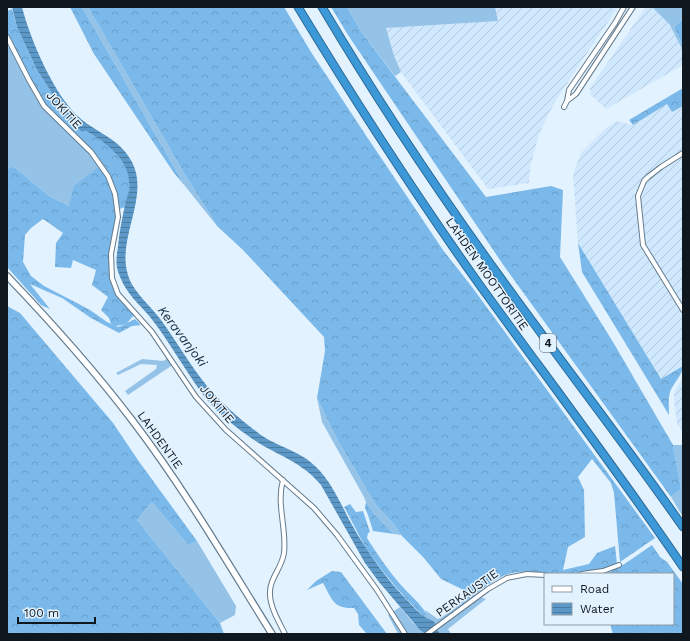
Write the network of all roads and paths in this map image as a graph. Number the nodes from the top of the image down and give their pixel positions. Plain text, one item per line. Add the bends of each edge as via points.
1 (298, 7) edge
2 (322, 7) edge
3 (624, 7) edge
4 (633, 7) edge
5 (7, 37) edge
6 (567, 101) junction
7 (564, 106) dead end
8 (683, 153) edge
9 (7, 276) edge
10 (683, 310) edge
11 (283, 480) junction
12 (683, 527) edge
13 (619, 565) dead end
14 (683, 567) edge
15 (589, 573) edge
16 (544, 575) edge
17 (272, 634) edge
18 (285, 634) edge
19 (405, 634) edge
20 (427, 634) edge

1 - 14 highway, LAHDEN MOOTTORITIE / 4 via 429,212
2 - 12 highway, LAHDEN MOOTTORITIE / 4 via 446,201
3 - 6 street via 569,90
4 - 6 street via 576,94
5 - 11 street, JOKITIE via 44,106 91,152 108,176 115,194 118,217 111,254 112,278 118,294 152,332 196,397 213,417
6 - 7 street
8 - 10 street via 651,174 644,181 638,196 643,246
9 - 17 main road, LAHDENTIE via 57,329 132,420 185,495
11 - 18 street via 280,491 284,554 270,586 270,594
11 - 19 street, JOKITIE via 314,508 337,535
13 - 15 street
16 - 20 street, PERKAUSTIE via 527,574 507,578

